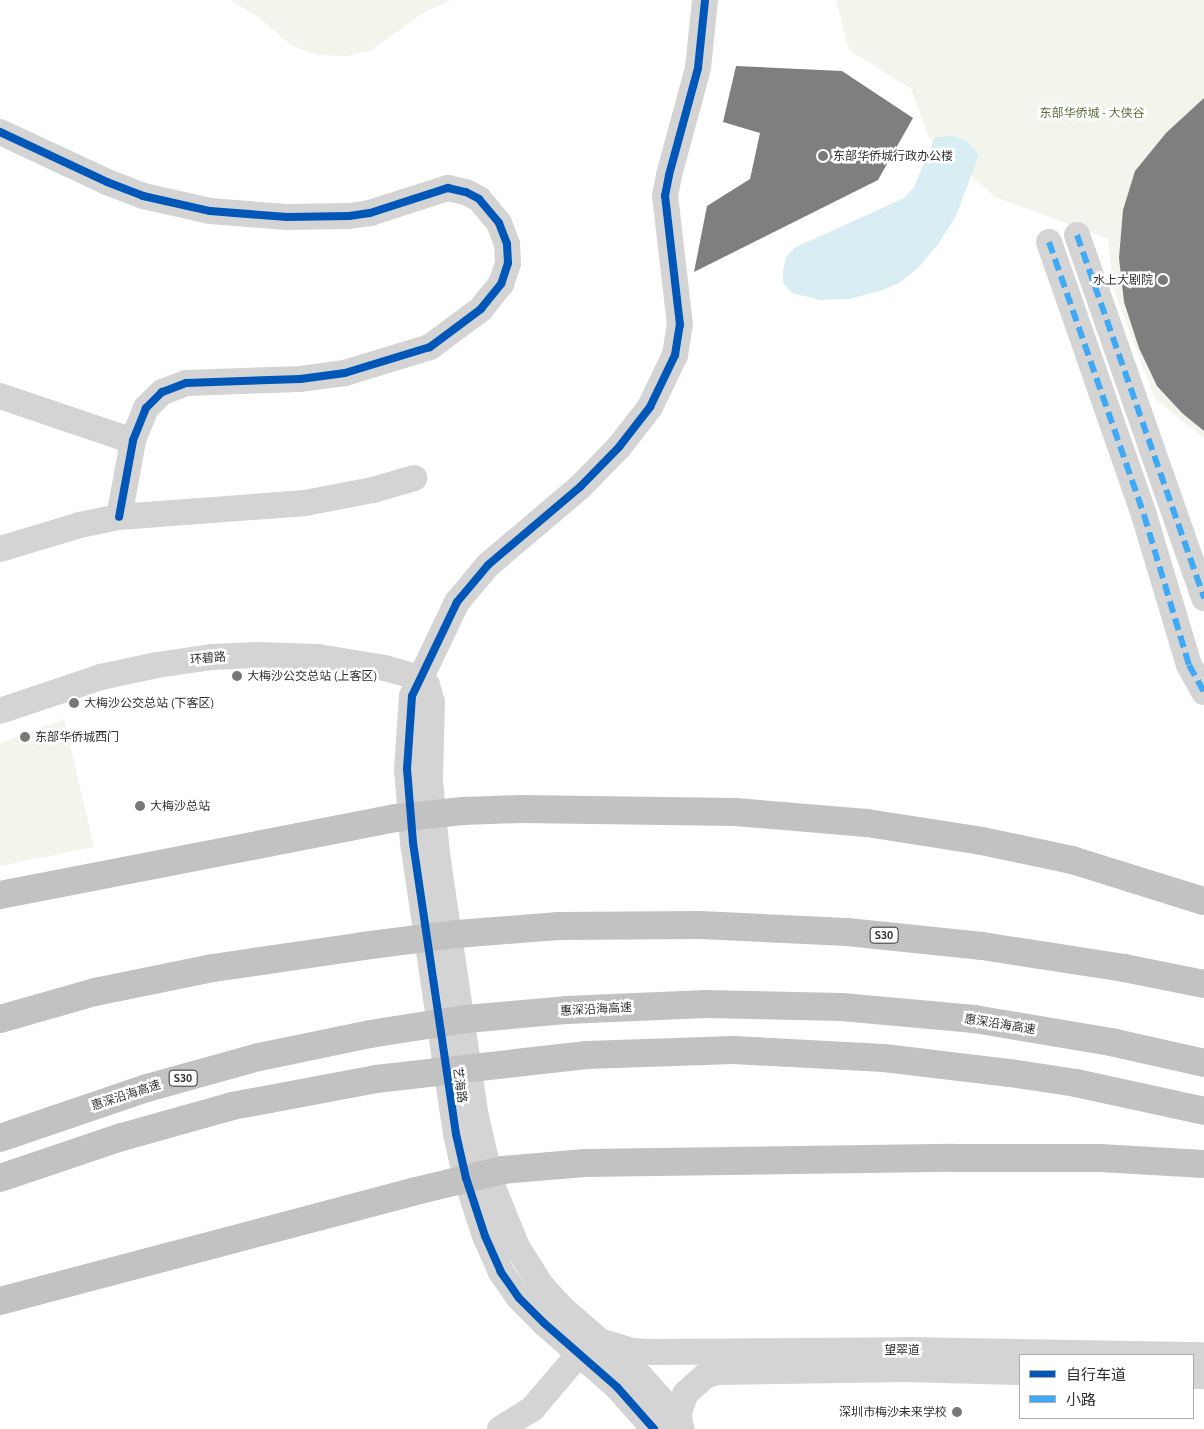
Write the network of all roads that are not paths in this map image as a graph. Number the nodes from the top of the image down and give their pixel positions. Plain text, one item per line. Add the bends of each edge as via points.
1 (705, 0) edge
2 (0, 132) edge
3 (1077, 235) dead end
4 (1049, 242) dead end
5 (0, 396) edge
6 (133, 441) junction
7 (414, 478) dead end
8 (119, 516) junction
9 (0, 549) edge
10 (1204, 598) edge
11 (421, 678) junction
12 (1204, 692) edge
13 (0, 711) edge
14 (421, 815) junction
15 (0, 895) edge
16 (1204, 901) edge
17 (1204, 984) edge
18 (0, 1018) edge
19 (1204, 1063) edge
20 (1204, 1111) edge
21 (0, 1138) edge
22 (1204, 1164) edge
23 (477, 1176) junction
24 (0, 1178) edge
25 (0, 1301) edge
26 (602, 1342) junction
27 (579, 1354) junction
28 (1144, 1354) edge
29 (1019, 1372) edge
30 (681, 1427) edge
31 (500, 1429) edge
32 (654, 1429) edge

1 - 11 street via 698,68 665,196 680,325 675,355 650,407 619,447 580,487 488,565 466,589 449,617
2 - 6 street via 143,196 210,211 287,217 349,216 370,213 448,188 480,199 499,223 507,244 508,263 501,284 481,309 430,347 344,373 300,379 186,383 162,392 146,408
3 - 10 street
4 - 12 street via 1144,515 1189,665
5 - 6 street
6 - 8 street
7 - 8 street via 374,490 306,503
8 - 9 street
11 - 13 street, 环碧路 via 385,668 318,657 212,657 157,664 101,677
11 - 14 street, 艺海路 via 427,685 432,702 429,768
14 - 15 highway
14 - 16 highway via 520,809 689,810 819,818 925,831 1026,850 1108,870
14 - 23 street, 艺海路 via 456,1134
17 - 18 highway, S30, bridge via 982,946 848,932 700,925 560,926 457,934 213,968 96,992
19 - 21 highway, 惠深沿海高速 / S30, bridge via 1111,1042 974,1020 842,1007 706,1004 566,1010 370,1034 259,1057 156,1085
20 - 24 highway, bridge via 1076,1083 884,1058 733,1050 587,1055 376,1079 232,1106 122,1137
22 - 23 highway via 1100,1158 585,1163
23 - 25 highway
23 - 26 street, 艺海路 via 532,1273 562,1308
23 - 27 street, 艺海路 via 484,1236 509,1285 532,1312
26 - 28 street, 望翠道 via 648,1352 905,1350
26 - 30 street, 艺海路 via 656,1392
27 - 31 street via 533,1408
27 - 32 street, 艺海路 via 632,1402
29 - 30 street, 望翠道 via 905,1369 717,1372 705,1376 685,1394 679,1412

